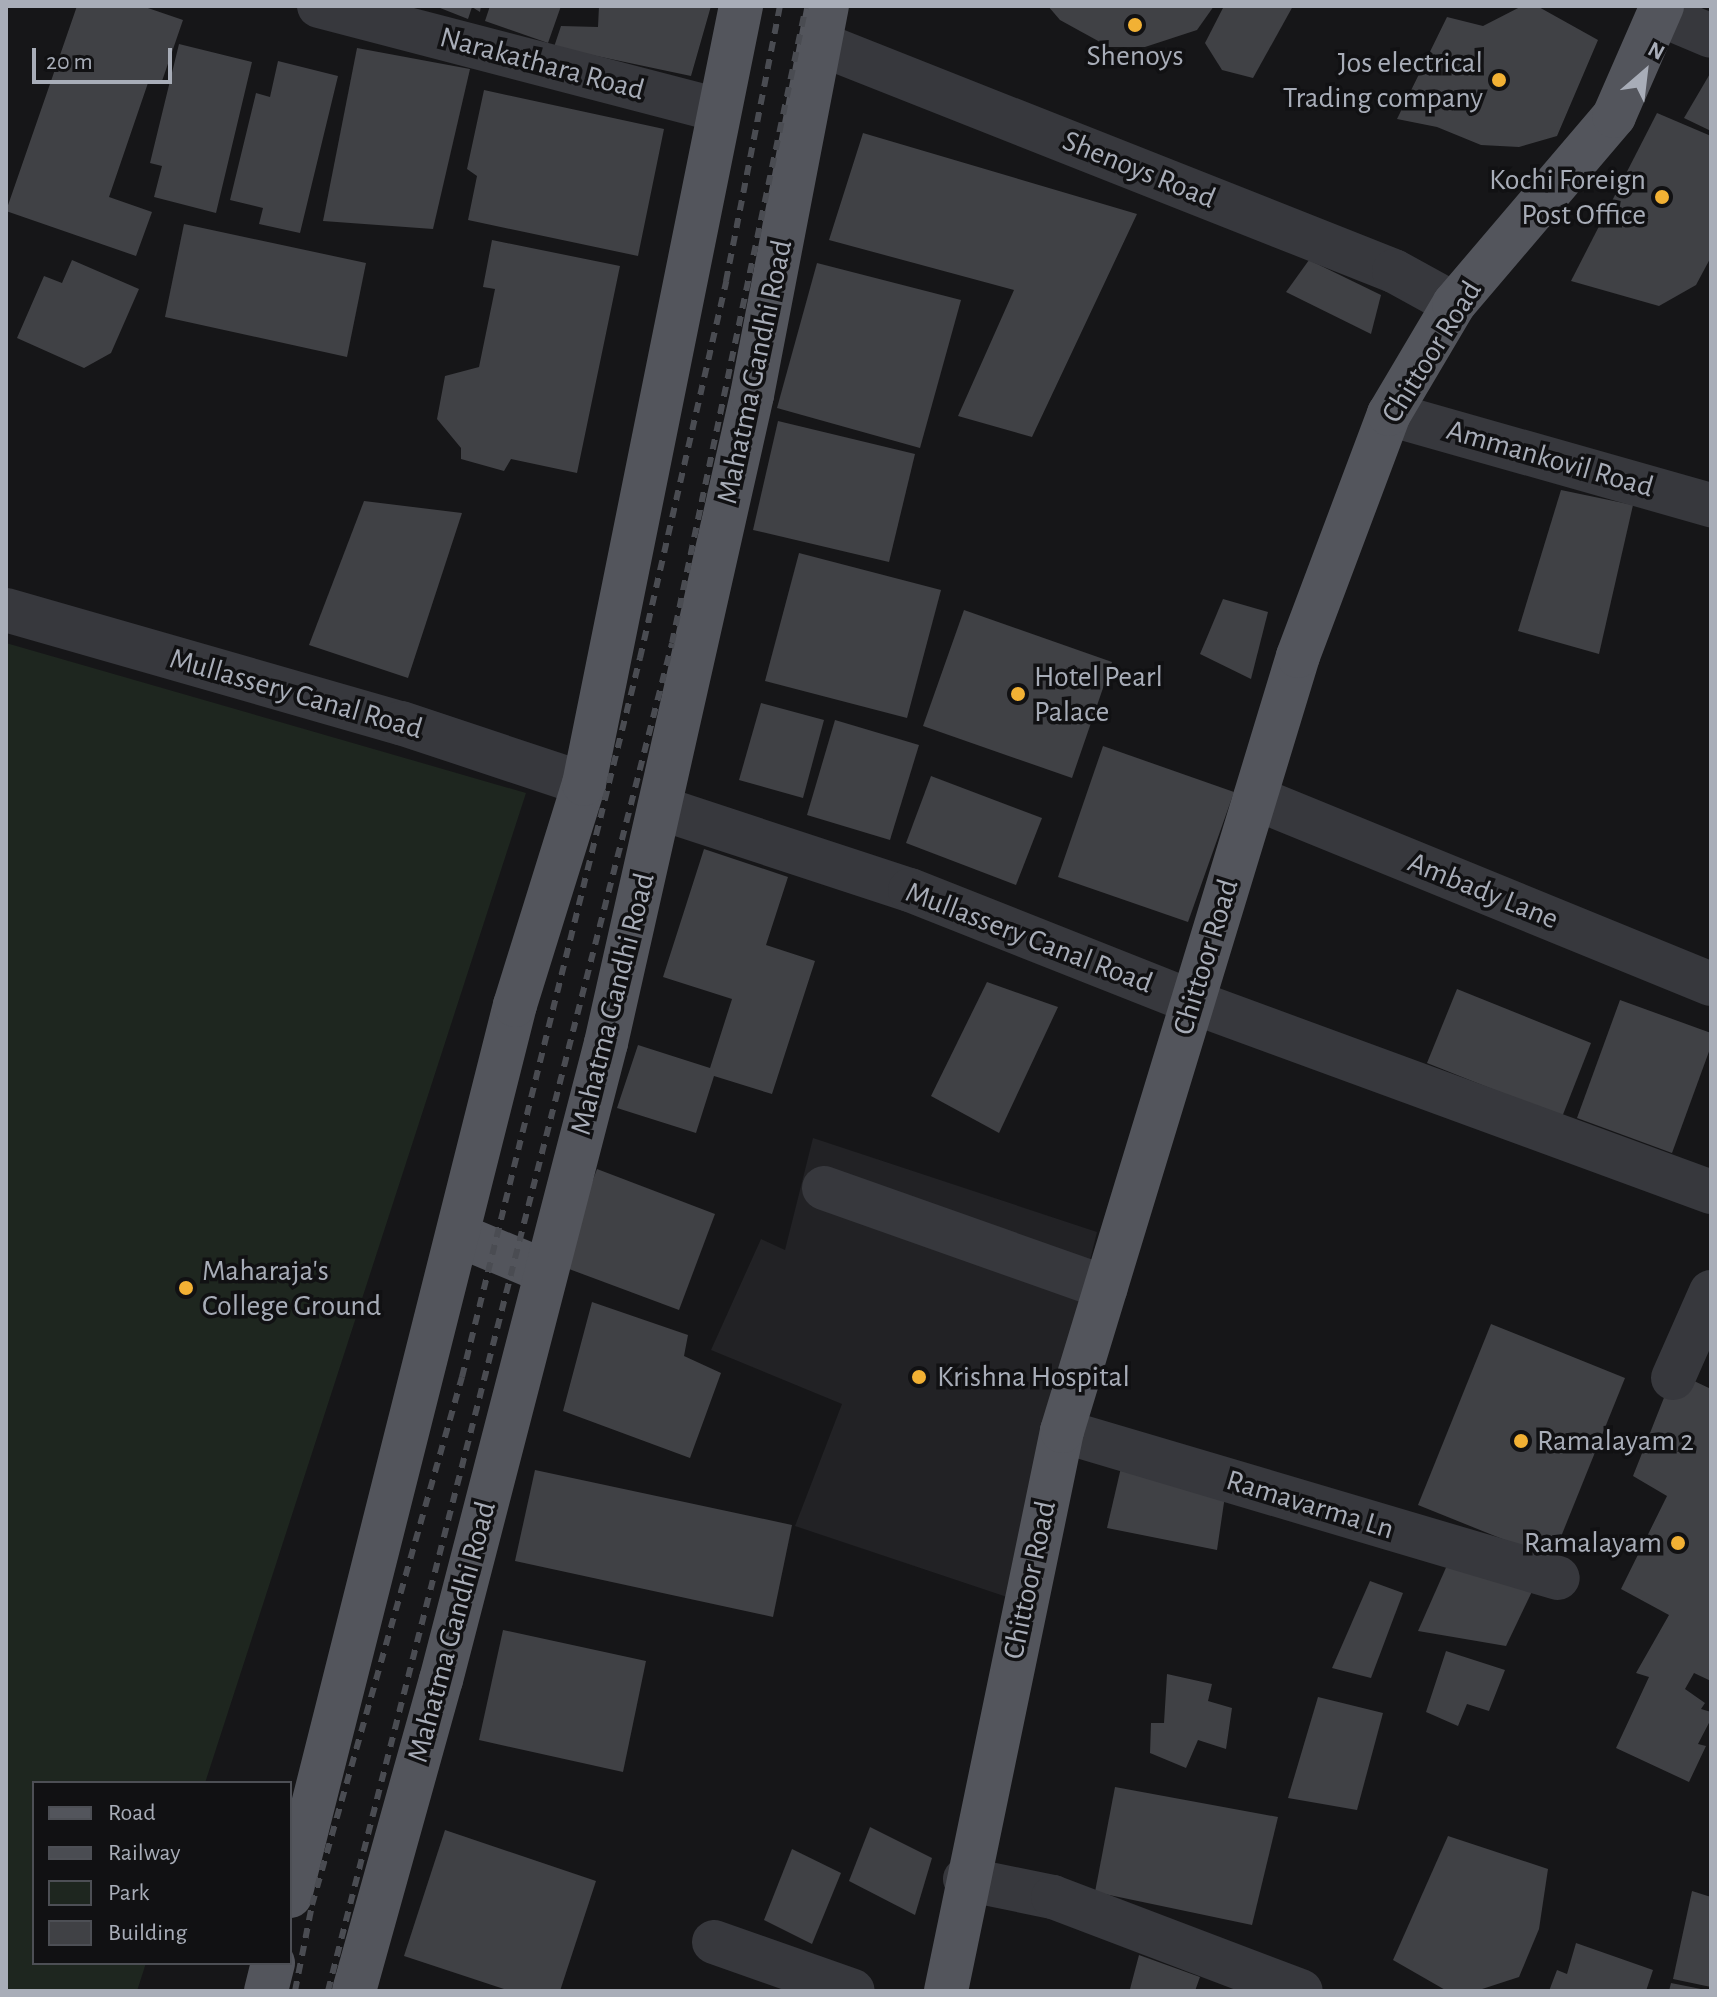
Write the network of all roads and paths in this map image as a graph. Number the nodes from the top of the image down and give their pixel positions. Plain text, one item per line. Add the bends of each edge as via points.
1 (319, 6) edge
2 (741, 6) edge
3 (1660, 10) edge
4 (824, 25) edge
5 (1711, 36) edge
6 (719, 110) junction
7 (1454, 304) junction
8 (1389, 414) junction
9 (1711, 505) edge
10 (6, 610) edge
11 (584, 784) junction
12 (1255, 798) junction
13 (660, 808) junction
14 (1711, 984) edge
15 (1193, 1002) junction
16 (824, 1188) dead end
17 (1711, 1192) edge
18 (458, 1235) junction
19 (544, 1271) junction
20 (1106, 1288) junction
21 (1711, 1292) edge
22 (1673, 1378) dead end
23 (1062, 1431) junction
24 (1558, 1578) dead end
25 (965, 1879) junction
26 (292, 1888) edge
27 (714, 1942) dead end
28 (272, 1965) edge
29 (266, 1991) edge
30 (354, 1991) edge
31 (853, 1991) edge
32 (946, 1991) edge
33 (1301, 1991) edge

1 - 6 street, Narakathara Road
2 - 6 main road
3 - 5 street
3 - 7 main road, Chittoor Road via 1614,116
4 - 7 street, Shenoys Road via 1394,271
4 - 13 main road, Mahatma Gandhi Road via 752,395
6 - 11 main road
7 - 8 main road, Chittoor Road
8 - 9 street, Ammankovil Road
8 - 12 main road, Chittoor Road via 1298,656
10 - 11 street, Mullassery Canal Road via 401,723
11 - 18 main road via 515,1005
12 - 14 street, Ambady Lane
12 - 15 main road, Chittoor Road
13 - 15 street, Mullassery Canal Road via 910,890
13 - 19 main road, Mahatma Gandhi Road via 606,1043
15 - 17 street, Mullassery Canal Road
15 - 20 main road, Chittoor Road
16 - 20 street
18 - 19 main road
18 - 26 main road
19 - 30 main road, Mahatma Gandhi Road via 441,1680
20 - 23 main road, Chittoor Road
21 - 22 street
23 - 24 street, Ramavarma Ln
23 - 25 main road, Chittoor Road
25 - 32 main road, Chittoor Road
25 - 33 street via 1053,1897
27 - 31 street
28 - 29 main road

